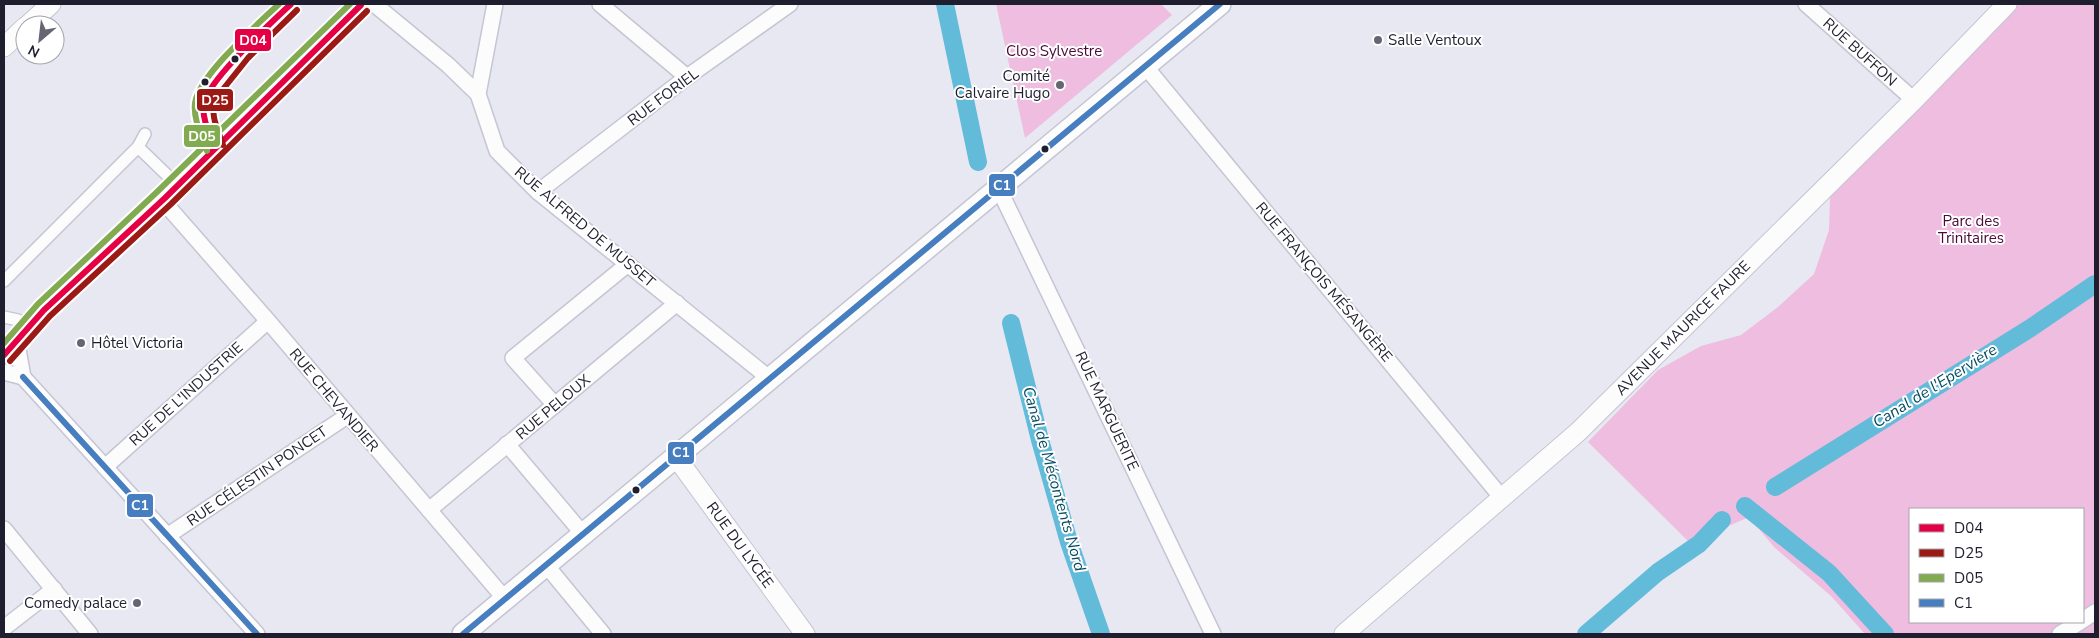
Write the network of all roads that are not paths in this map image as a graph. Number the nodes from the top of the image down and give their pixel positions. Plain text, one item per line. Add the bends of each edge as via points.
1 (363, 4) edge
2 (374, 4) edge
3 (495, 4) edge
4 (600, 4) edge
5 (790, 4) edge
6 (1220, 4) edge
7 (1806, 4) edge
8 (48, 5) edge
9 (1999, 6) edge
10 (38, 15) edge
11 (15, 36) edge
12 (4, 47) edge
13 (1145, 66) junction
14 (688, 78) junction
15 (478, 94) junction
16 (1914, 100) junction
17 (145, 134) dead end
18 (138, 147) junction
19 (169, 177) dead end
20 (999, 189) junction
21 (538, 192) junction
22 (163, 201) junction
23 (628, 264) junction
24 (4, 281) edge
25 (677, 303) junction
26 (4, 317) edge
27 (18, 320) dead end
28 (268, 321) junction
29 (17, 344) junction
30 (4, 355) edge
31 (4, 372) edge
32 (23, 377) junction
33 (769, 378) junction
34 (555, 405) junction
35 (347, 416) junction
36 (507, 444) junction
37 (676, 457) junction
38 (104, 467) junction
39 (1502, 498) junction
40 (429, 510) junction
41 (4, 529) edge
42 (583, 534) junction
43 (167, 536) junction
44 (546, 564) junction
45 (54, 589) junction
46 (505, 599) junction
47 (2095, 612) edge
48 (2084, 619) edge
49 (2078, 623) edge
50 (4, 628) edge
51 (90, 634) edge
52 (256, 634) edge
53 (463, 634) edge
54 (603, 634) edge
55 (805, 634) edge
56 (1213, 634) edge
57 (1344, 634) edge
58 (2060, 634) edge

1 - 22 street
2 - 15 street
3 - 15 street, RUE ALFRED DE MUSSET
4 - 14 street
5 - 14 street, RUE FORIEL
6 - 13 main road
7 - 16 street, RUE BUFFON
8 - 10 street
9 - 16 street, AVENUE MAURICE FAURE
11 - 12 street
13 - 20 main road
13 - 39 street, RUE FRANÇOIS MÉSANGÈRE
14 - 21 street, RUE FORIEL
15 - 21 street, RUE ALFRED DE MUSSET via 497,151
16 - 39 street, AVENUE MAURICE FAURE via 1578,432
17 - 18 street
18 - 19 street
18 - 24 street
20 - 33 main road
20 - 56 street, RUE MARGUERITE
21 - 23 street, RUE ALFRED DE MUSSET
22 - 28 street, RUE CHEVANDIER
22 - 29 street via 33,321
23 - 25 street, RUE ALFRED DE MUSSET
23 - 34 street via 513,358
25 - 33 street, RUE ALFRED DE MUSSET
25 - 34 street, RUE PELOUX
26 - 27 street
28 - 35 street, RUE CHEVANDIER
28 - 38 street, RUE DE L'INDUSTRIE
29 - 30 street
29 - 32 street
31 - 32 street
32 - 38 street
33 - 37 main road
34 - 36 street, RUE PELOUX
35 - 40 street, RUE CHEVANDIER
35 - 43 street, RUE CÉLESTIN PONCET
36 - 40 street, RUE PELOUX
36 - 42 street
37 - 42 main road
37 - 55 street, RUE DU LYCÉE
38 - 43 street
39 - 57 street, AVENUE MAURICE FAURE
40 - 46 street, RUE CHEVANDIER
41 - 45 street
42 - 44 main road
43 - 52 street
44 - 46 main road
44 - 54 street
45 - 50 street
45 - 51 street
46 - 53 main road
47 - 48 street
49 - 58 street

